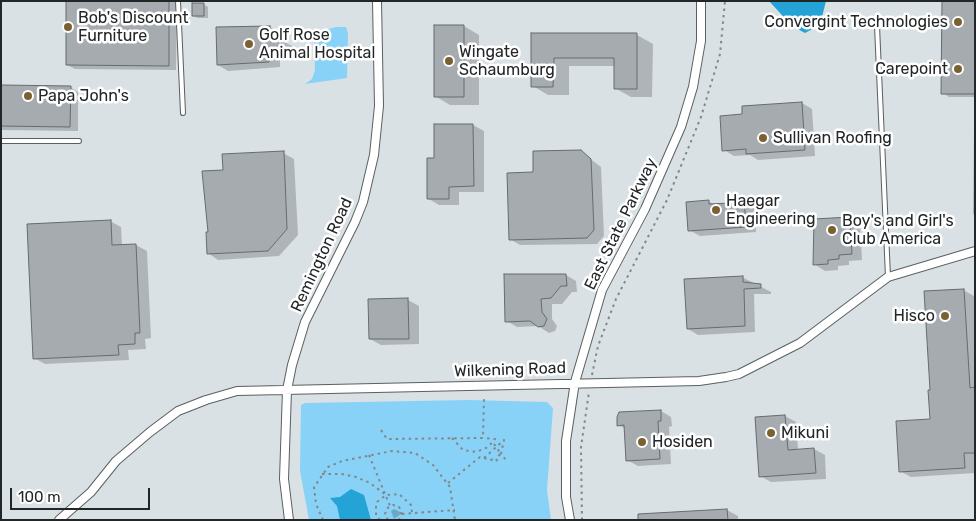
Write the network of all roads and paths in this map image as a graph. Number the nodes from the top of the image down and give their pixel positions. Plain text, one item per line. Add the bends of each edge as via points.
1 (178, 1) edge
2 (377, 1) edge
3 (701, 1) edge
4 (725, 1) edge
5 (877, 26) dead end
6 (183, 114) dead end
7 (1, 141) edge
8 (79, 141) dead end
9 (975, 251) edge
10 (888, 277) junction
11 (575, 382) junction
12 (590, 382) junction
13 (286, 390) junction
14 (484, 399) dead end
15 (382, 430) dead end
16 (452, 438) junction
17 (483, 438) junction
18 (493, 443) junction
19 (496, 448) junction
20 (501, 454) junction
21 (369, 455) junction
22 (483, 458) junction
23 (495, 458) junction
24 (506, 460) dead end
25 (500, 464) dead end
26 (322, 474) junction
27 (448, 483) junction
28 (386, 495) junction
29 (390, 506) junction
30 (454, 510) junction
31 (412, 513) junction
32 (402, 514) junction
33 (59, 520) edge
34 (289, 520) edge
35 (323, 520) edge
36 (380, 520) edge
37 (388, 520) edge
38 (399, 520) edge
39 (455, 520) edge
40 (570, 520) edge
41 (582, 520) edge

1 - 6 lane
2 - 13 street, Remington Road via 379,106 374,155 363,202 305,322
3 - 11 street, East State Parkway via 701,40 682,127 645,209 602,290
4 - 12 path via 720,54 701,117 667,200 616,299 598,346
5 - 10 lane
7 - 8 lane
9 - 10 street, Wilkening Road
10 - 12 street, Wilkening Road via 800,343 739,374 699,381
11 - 12 street, Wilkening Road
11 - 13 street, Wilkening Road
11 - 40 street, East State Parkway via 566,441 566,497
12 - 41 path via 581,447
13 - 33 street, Wilkening Road via 237,392 178,411 116,461 91,492
13 - 34 street, Remington Road via 284,480
14 - 17 path
15 - 16 path via 387,439
16 - 17 path
16 - 18 path via 455,444 470,452 483,451
17 - 18 path via 496,439
18 - 19 path
19 - 20 path
19 - 20 path via 504,440
19 - 22 path
20 - 23 path
20 - 24 path
21 - 26 path via 334,464
21 - 27 path via 392,451 415,454 433,465
21 - 28 path
22 - 23 path
22 - 27 path via 480,457
23 - 25 path
26 - 28 path via 356,477
26 - 35 path via 314,492
27 - 30 path
28 - 29 path
28 - 31 path via 399,494 411,506
28 - 36 path via 377,502 376,515
29 - 32 path via 398,506
29 - 37 path via 385,512
30 - 31 path
30 - 39 path
31 - 32 path
32 - 38 path

